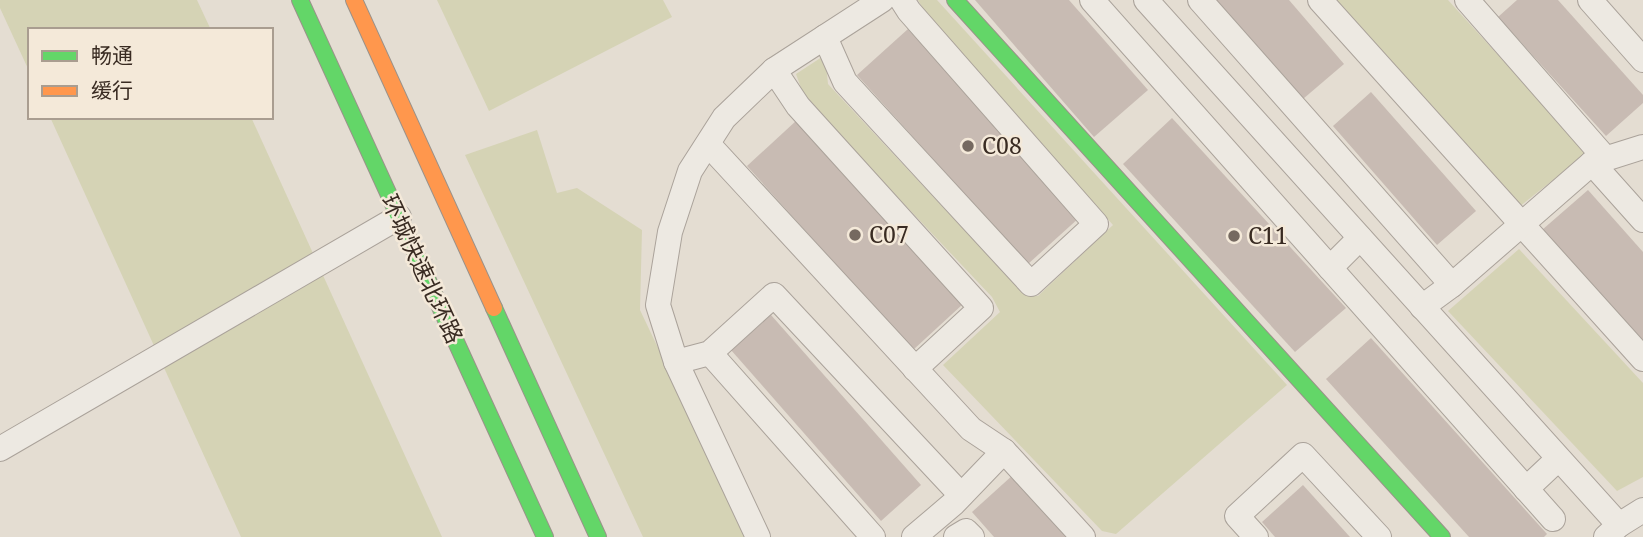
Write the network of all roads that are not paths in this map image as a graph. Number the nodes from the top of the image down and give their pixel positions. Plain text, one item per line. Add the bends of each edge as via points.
1 (300, 0) edge
2 (354, 0) edge
3 (882, 0) edge
4 (902, 0) edge
5 (955, 0) edge
6 (1091, 0) edge
7 (1146, 0) edge
8 (1200, 0) edge
9 (1320, 0) edge
10 (1467, 0) edge
11 (1590, 0) edge
12 (1164, 20) junction
13 (825, 37) junction
14 (1133, 47) junction
15 (1643, 60) edge
16 (774, 70) junction
17 (708, 144) junction
18 (1643, 147) edge
19 (1599, 161) junction
20 (399, 217) junction
21 (1643, 220) edge
22 (1520, 224) junction
23 (1360, 238) junction
24 (1330, 268) junction
25 (1452, 285) junction
26 (1422, 307) junction
27 (710, 353) junction
28 (1643, 359) edge
29 (676, 362) junction
30 (915, 369) junction
31 (0, 449) edge
32 (1004, 451) junction
33 (1558, 458) junction
34 (1526, 489) junction
35 (961, 495) junction
36 (1643, 510) edge
37 (1553, 519) dead end
38 (1612, 531) edge
39 (545, 537) edge
40 (598, 537) edge
41 (758, 537) edge
42 (873, 537) edge
43 (914, 537) edge
44 (956, 537) edge
45 (972, 537) edge
46 (1083, 537) edge
47 (1256, 537) edge
48 (1379, 537) edge
49 (1442, 537) edge

1 - 20 main road, 环城快速北环路
2 - 40 main road
3 - 13 street
4 - 13 street via 1097,224 1031,284 845,82
5 - 49 main road
6 - 14 street
7 - 12 street
8 - 25 street
9 - 22 street
10 - 19 street
11 - 15 street
12 - 14 street
12 - 23 street
13 - 16 street
14 - 24 street
16 - 17 street via 724,118
16 - 30 street via 798,106 981,308
17 - 29 street via 690,171 670,232 658,305
17 - 30 street
18 - 19 street
19 - 21 street
19 - 22 street
20 - 31 street
20 - 39 main road, 环城快速北环路
22 - 25 street
22 - 28 street
23 - 24 street
23 - 26 street
24 - 34 street
25 - 26 street
26 - 33 street
27 - 29 street
27 - 35 street via 774,295
27 - 42 street
29 - 41 street
30 - 32 street via 971,429
32 - 35 street
32 - 46 street
33 - 34 street
33 - 38 street
34 - 37 street
35 - 43 street
36 - 38 street
44 - 45 street via 966,531
47 - 48 street via 1237,516 1303,455

